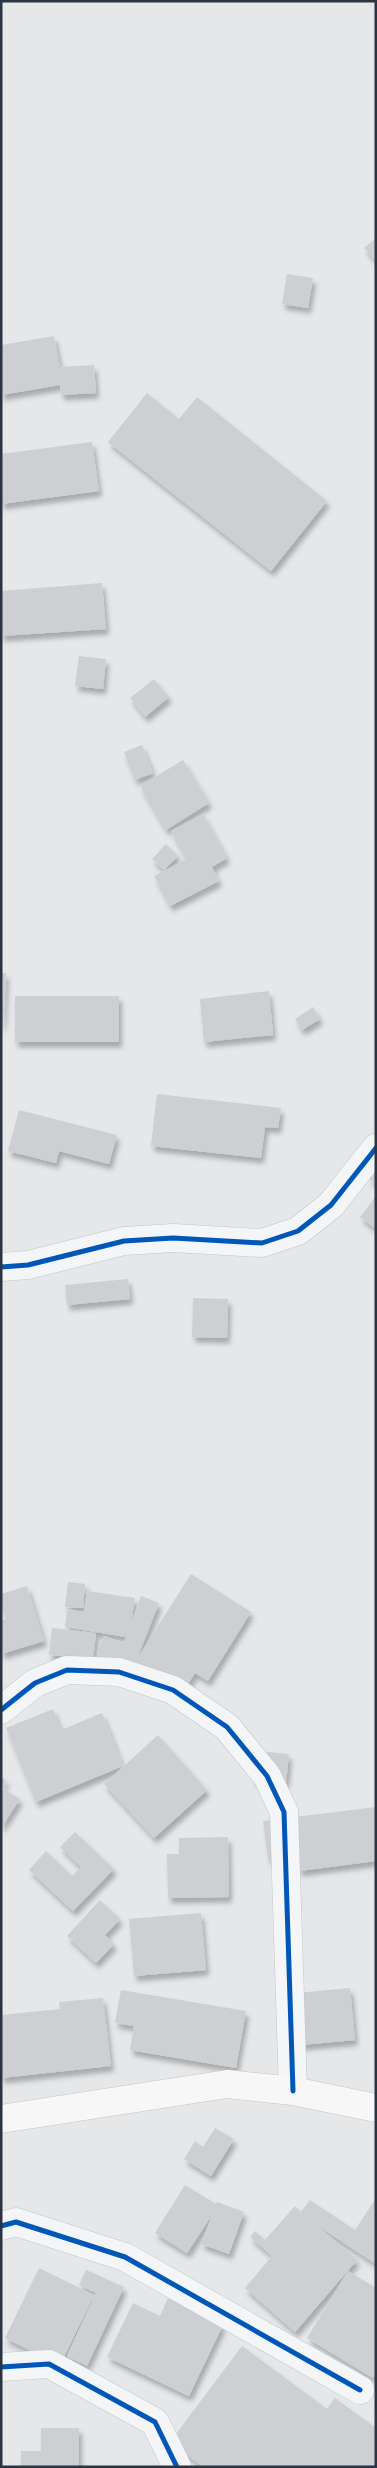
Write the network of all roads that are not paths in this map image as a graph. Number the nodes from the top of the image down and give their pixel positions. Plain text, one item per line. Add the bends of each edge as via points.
1 (376, 1148) edge
2 (1, 1267) edge
3 (1, 1710) edge
4 (293, 2091) junction
5 (376, 2108) edge
6 (1, 2119) edge
7 (1, 2226) edge
8 (1, 2367) edge
9 (360, 2390) dead end
10 (177, 2467) edge

1 - 2 street via 331,1206 298,1231 262,1243 173,1238 124,1241 28,1265
3 - 4 street via 35,1683 67,1670 119,1672 173,1690 226,1727 267,1776 284,1812
4 - 5 main road
4 - 6 main road via 227,2084
7 - 9 street via 16,2222 125,2256
8 - 10 street via 49,2364 155,2422

